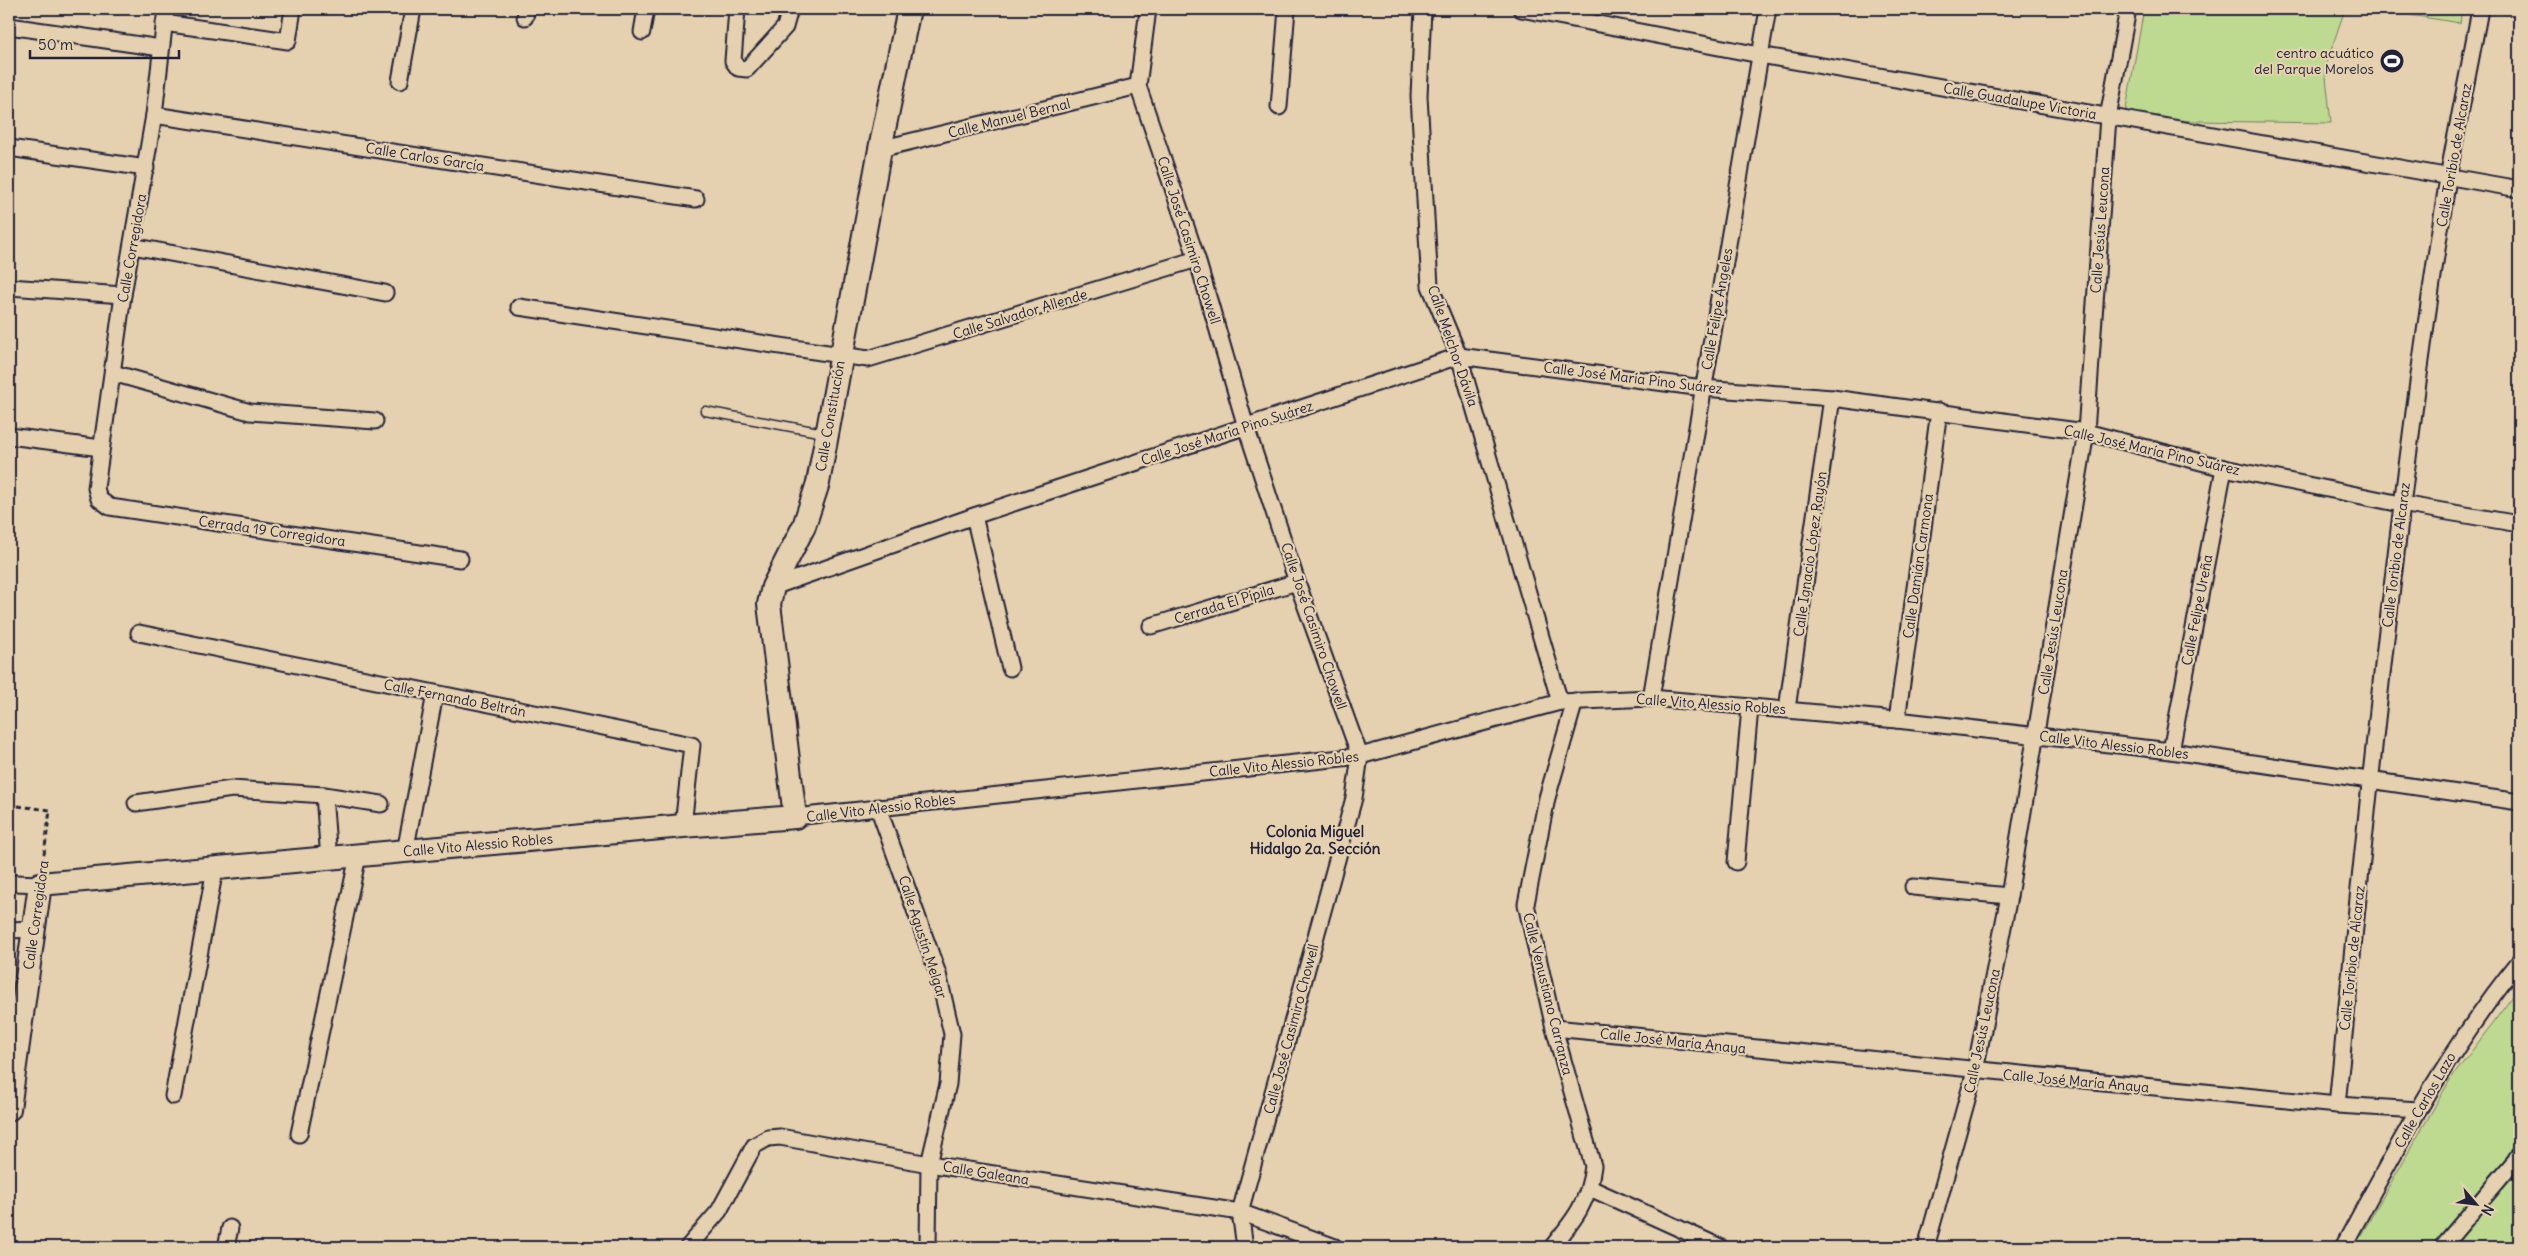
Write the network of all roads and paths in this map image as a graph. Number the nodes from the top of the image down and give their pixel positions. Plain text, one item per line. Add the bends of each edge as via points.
1 (293, 9) edge
2 (413, 9) edge
3 (646, 9) edge
4 (737, 9) edge
5 (790, 9) edge
6 (909, 9) edge
7 (1148, 9) edge
8 (1287, 9) edge
9 (1423, 9) edge
10 (1521, 9) edge
11 (1768, 9) edge
12 (2128, 9) edge
13 (2480, 9) edge
14 (165, 16) edge
15 (9, 26) edge
16 (642, 32) dead end
17 (161, 48) junction
18 (1760, 55) junction
19 (400, 81) dead end
20 (1138, 86) junction
21 (1279, 107) dead end
22 (154, 115) junction
23 (2108, 117) junction
24 (9, 148) edge
25 (880, 150) junction
26 (146, 168) junction
27 (2449, 177) junction
28 (2519, 189) edge
29 (696, 199) dead end
30 (132, 246) junction
31 (1197, 259) junction
32 (9, 287) edge
33 (385, 293) dead end
34 (124, 295) junction
35 (518, 307) dead end
36 (841, 356) junction
37 (1459, 356) junction
38 (113, 373) junction
39 (1703, 388) junction
40 (1832, 398) junction
41 (705, 411) dead end
42 (1939, 411) junction
43 (375, 421) dead end
44 (1246, 427) junction
45 (2086, 432) junction
46 (826, 433) junction
47 (9, 436) edge
48 (101, 448) junction
49 (2224, 468) junction
50 (96, 488) joint
51 (2402, 504) junction
52 (974, 516) junction
53 (2519, 524) edge
54 (460, 559) dead end
55 (1297, 582) junction
56 (773, 586) junction
57 (1151, 626) dead end
58 (139, 633) dead end
59 (1010, 668) dead end
60 (435, 694) junction
61 (1650, 698) junction
62 (1567, 702) junction
63 (1750, 708) junction
64 (1788, 709) junction
65 (1897, 720) junction
66 (2036, 736) junction
67 (2171, 751) junction
68 (1360, 756) junction
69 (2370, 779) junction
70 (324, 795) junction
71 (2519, 802) edge
72 (136, 803) dead end
73 (381, 804) dead end
74 (9, 805) edge
75 (878, 807) junction
76 (795, 818) junction
77 (683, 826) junction
78 (405, 852) junction
79 (358, 856) junction
80 (329, 859) junction
81 (1736, 862) dead end
82 (215, 869) junction
83 (15, 883) dead end
84 (40, 884) junction
85 (1913, 887) dead end
86 (2010, 896) junction
87 (34, 929) junction
88 (9, 930) edge
89 (2519, 962) edge
90 (1554, 1028) junction
91 (1975, 1071) junction
92 (11, 1079) edge
93 (173, 1096) dead end
94 (2337, 1105) junction
95 (9, 1109) edge
96 (2419, 1110) junction
97 (299, 1134) dead end
98 (2519, 1156) edge
99 (929, 1164) junction
100 (1590, 1188) junction
101 (1240, 1212) junction
102 (230, 1228) dead end
103 (226, 1247) edge
104 (688, 1247) edge
105 (928, 1247) edge
106 (1245, 1247) edge
107 (1335, 1247) edge
108 (1552, 1247) edge
109 (1720, 1247) edge
110 (1926, 1247) edge
111 (2343, 1247) edge
112 (2442, 1247) edge

1 - 14 street via 288,41
2 - 19 street
3 - 16 street
4 - 5 street via 733,61 738,68 748,69 785,27
6 - 25 street, Calle Constitución
7 - 20 street, Calle José Casimiro Chowell
8 - 21 street
9 - 37 street, Calle Melchor Dávila via 1419,96 1430,286
10 - 18 street, Calle Guadalupe Victoria
11 - 18 street, Calle Felipe Ángeles
12 - 23 street, Calle Jesús Leucona
13 - 27 street, Calle Toribio de Alcaraz
14 - 17 street, Calle Corregidora
15 - 17 street
17 - 22 street, Calle Corregidora
18 - 23 street, Calle Guadalupe Victoria
18 - 39 street, Calle Felipe Ángeles
20 - 25 street, Calle Manuel Bernal
20 - 31 street, Calle José Casimiro Chowell
22 - 26 street, Calle Corregidora
22 - 29 street, Calle Carlos García
23 - 27 street, Calle Guadalupe Victoria
23 - 45 street, Calle Jesús Leucona
24 - 26 street
25 - 36 street, Calle Constitución
26 - 30 street, Calle Corregidora
27 - 28 street, Calle Guadalupe Victoria
27 - 51 street, Calle Toribio de Alcaraz
30 - 33 street
30 - 34 street, Calle Corregidora
31 - 36 street, Calle Salvador Allende via 876,358
31 - 44 street, Calle José Casimiro Chowell
32 - 34 street
34 - 38 street, Calle Corregidora
35 - 36 street, Calle Salvador Allende
36 - 46 street, Calle Constitución
37 - 39 street, Calle José María Pino Suárez
37 - 44 street, Calle José María Pino Suárez
37 - 62 street, Calle Melchor Dávila
38 - 43 street via 250,412
38 - 48 street, Calle Corregidora
39 - 40 street, Calle José María Pino Suárez
39 - 61 street, Calle Felipe Ángeles
40 - 42 street, Calle José María Pino Suárez
40 - 64 street, Calle Ignacio López Rayón
41 - 46 lane
42 - 45 street, Calle José María Pino Suárez
42 - 65 street, Calle Damián Carmona
44 - 52 street, Calle José María Pino Suárez
44 - 55 street, Calle José Casimiro Chowell
45 - 49 street, Calle José María Pino Suárez
45 - 66 street, Calle Jesús Leucona
46 - 56 street, Calle Constitución via 818,483 804,526
47 - 48 street
48 - 50 street, Calle Corregidora
49 - 51 street, Calle José María Pino Suárez
49 - 67 street, Calle Felipe Ureña
50 - 54 street, Cerrada 19 Corregidora via 99,499 110,508
51 - 53 street, Calle José María Pino Suárez
51 - 69 street, Calle Toribio de Alcaraz
52 - 56 street, Calle José María Pino Suárez
52 - 59 street
55 - 57 street, Cerrada El Pípila
55 - 68 street, Calle José Casimiro Chowell
56 - 76 street, Calle Constitución via 769,604
58 - 60 street, Calle Fernando Beltrán
60 - 77 street, Calle Fernando Beltrán via 692,745
60 - 78 street
61 - 62 street, Calle Vito Alessio Robles
61 - 63 street, Calle Vito Alessio Robles
62 - 68 street, Calle Vito Alessio Robles
62 - 90 street, Calle Venustiano Carranza via 1526,904
63 - 64 street, Calle Vito Alessio Robles
63 - 81 street
64 - 65 street, Calle Vito Alessio Robles
65 - 66 street, Calle Vito Alessio Robles
66 - 67 street, Calle Vito Alessio Robles
66 - 86 street, Calle Jesús Leucona
67 - 69 street, Calle Vito Alessio Robles
68 - 75 street, Calle Vito Alessio Robles
68 - 101 street, Calle José Casimiro Chowell via 1354,798
69 - 71 street, Calle Vito Alessio Robles
69 - 94 street, Calle Toribio de Alcaraz
70 - 72 street via 232,789
70 - 73 street
70 - 80 street
74 - 84 path, Calle Corregidora via 50,810
75 - 76 street, Calle Vito Alessio Robles
75 - 99 street, Calle Agustín Melgar via 938,974 952,1034 948,1084
76 - 77 street, Calle Vito Alessio Robles
77 - 78 street, Calle Vito Alessio Robles
78 - 79 street, Calle Vito Alessio Robles
79 - 80 street, Calle Vito Alessio Robles
79 - 97 street
80 - 82 street, Calle Vito Alessio Robles
82 - 84 street, Calle Vito Alessio Robles
82 - 93 street
83 - 84 street
84 - 87 street, Calle Corregidora
85 - 86 street
86 - 91 street, Calle Jesús Leucona
87 - 88 street
87 - 92 street, Calle Corregidora
89 - 96 street, Calle Carlos Lazo via 2450,1055
90 - 91 street, Calle José María Anaya
90 - 100 street, Calle Venustiano Carranza via 1589,1147 1593,1166
91 - 94 street, Calle José María Anaya
91 - 110 street, Calle Jesús Leucona
92 - 95 street, Calle Corregidora
94 - 96 street, Calle José María Anaya
96 - 111 street, Calle Carlos Lazo
98 - 112 street
99 - 101 street, Calle Galeana
99 - 104 street, Calle Galeana via 780,1137 768,1138 754,1146 719,1211
99 - 105 street, Calle Agustín Melgar
100 - 108 street, Calle Venustiano Carranza via 1582,1207
100 - 109 street
101 - 106 street, Calle José Casimiro Chowell
101 - 107 street, Calle Galeana
102 - 103 street

